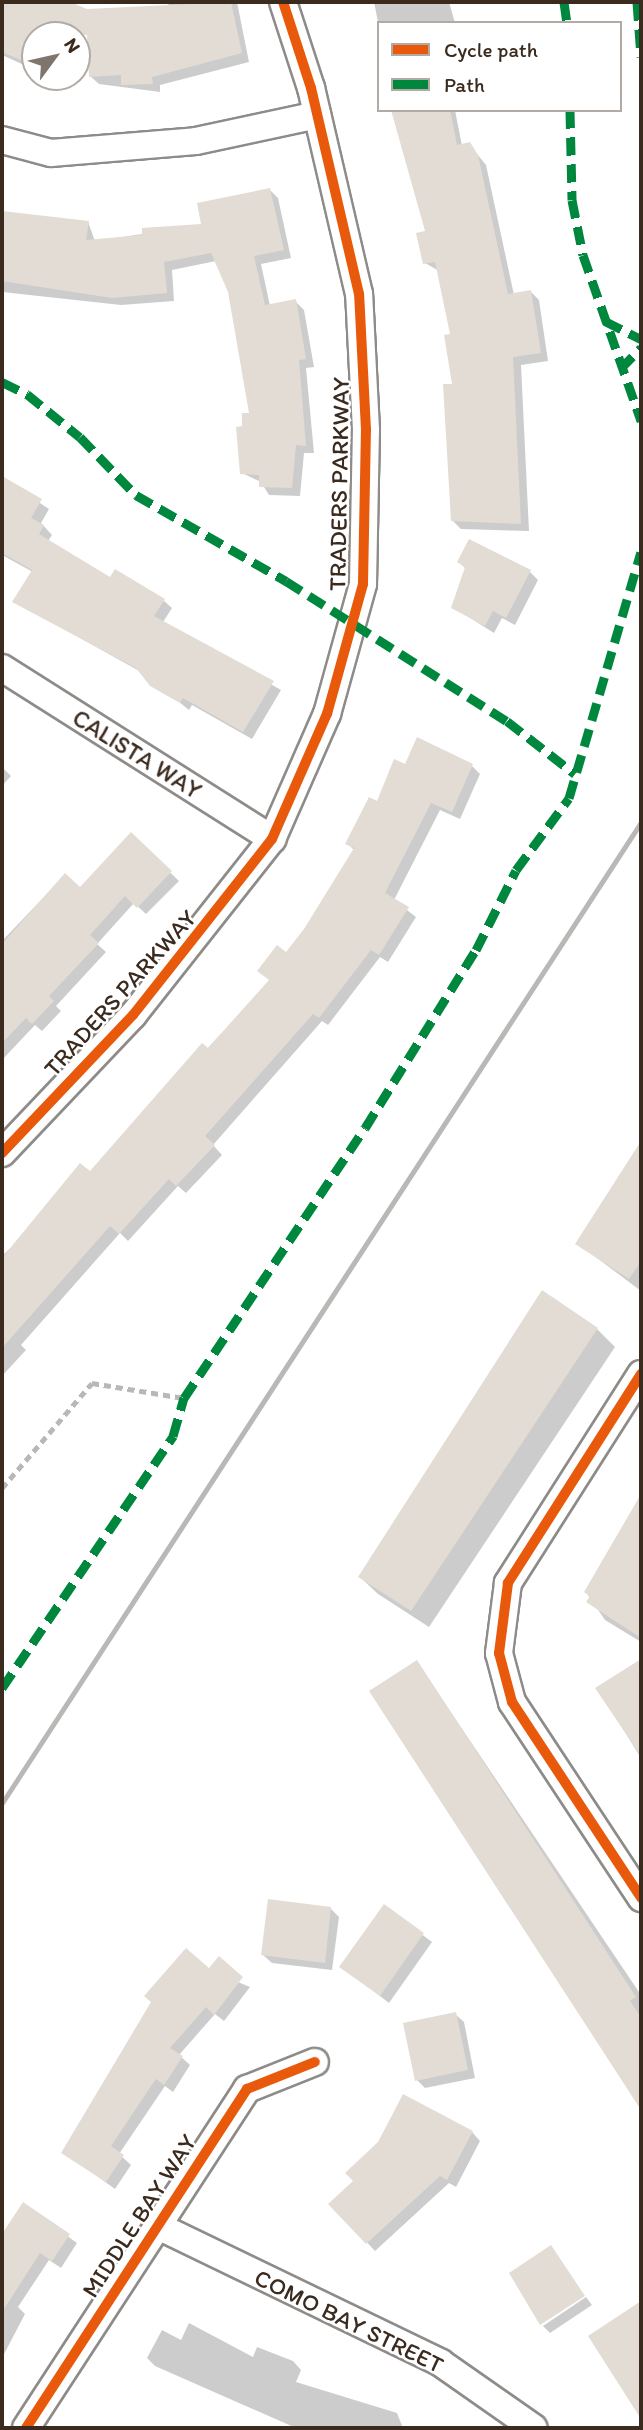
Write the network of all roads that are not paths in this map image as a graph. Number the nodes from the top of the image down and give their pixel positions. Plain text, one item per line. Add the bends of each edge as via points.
1 (283, 2) edge
2 (317, 116) junction
3 (2, 140) edge
4 (2, 668) edge
5 (272, 839) junction
6 (2, 1153) edge
7 (641, 1374) edge
8 (641, 1898) edge
9 (315, 2062) dead end
10 (158, 2226) junction
11 (26, 2428) edge
12 (534, 2428) edge

1 - 2 street, TRADERS PARKWAY
2 - 3 street via 196,141 51,153
2 - 5 street, TRADERS PARKWAY via 359,294 366,430 363,584 327,713
4 - 5 street, CALISTA WAY
5 - 6 street, TRADERS PARKWAY via 133,1015
7 - 8 street via 508,1583 499,1653 512,1702
9 - 10 street, MIDDLE BAY WAY via 247,2089
10 - 11 street, MIDDLE BAY WAY
10 - 12 street, COMO BAY STREET via 441,2363

